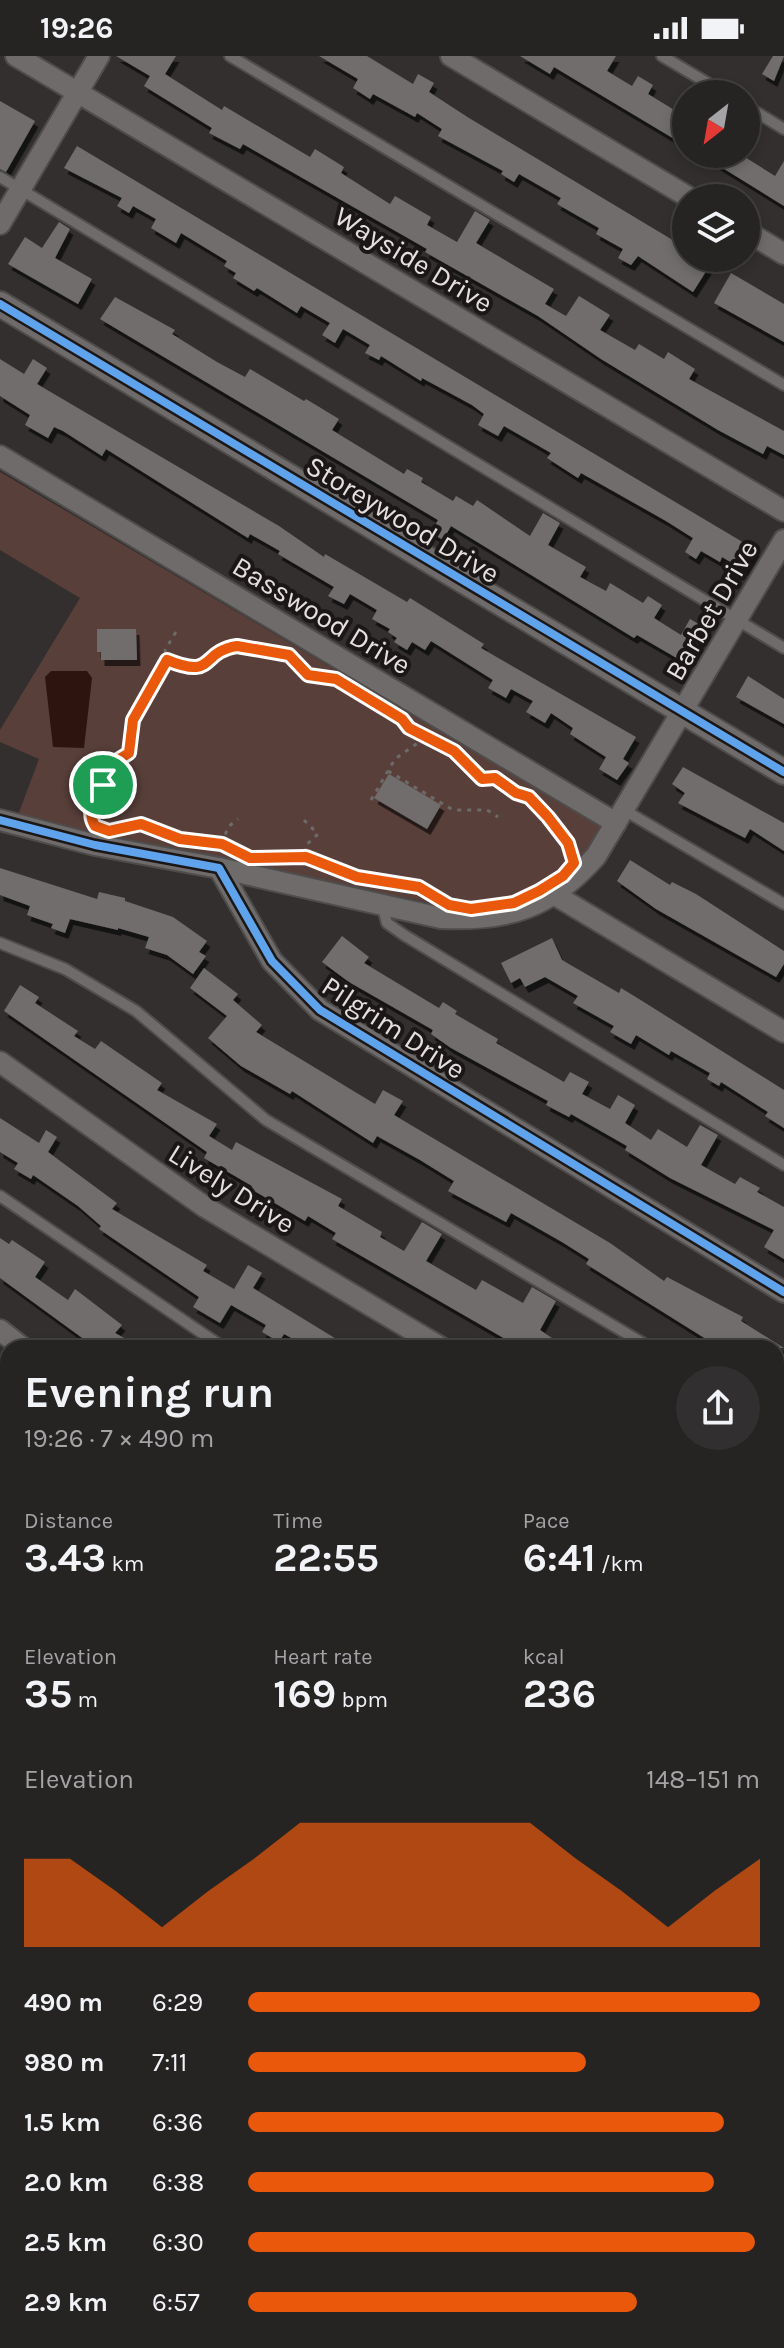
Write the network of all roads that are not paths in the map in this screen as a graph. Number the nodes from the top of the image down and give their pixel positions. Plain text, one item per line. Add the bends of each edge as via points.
1 (16, 56) edge
2 (99, 56) edge
3 (230, 56) edge
4 (451, 56) edge
5 (662, 56) edge
6 (702, 80) edge
7 (77, 92) junction
8 (760, 114) edge
9 (784, 129) edge
10 (0, 177) edge
11 (672, 187) edge
12 (20, 190) junction
13 (0, 224) edge
14 (760, 239) edge
15 (784, 254) edge
16 (0, 304) edge
17 (784, 385) edge
18 (0, 456) edge
19 (784, 511) edge
20 (784, 540) edge
21 (738, 619) junction
22 (784, 648) edge
23 (684, 712) junction
24 (784, 772) edge
25 (620, 816) junction
26 (0, 820) edge
27 (219, 868) junction
28 (555, 895) junction
29 (784, 904) edge
30 (382, 905) junction
31 (0, 943) edge
32 (784, 1032) edge
33 (0, 1062) edge
34 (784, 1165) edge
35 (0, 1196) edge
36 (784, 1292) edge
37 (212, 1340) edge
38 (429, 1340) edge
39 (637, 1340) edge

1 - 7 street, Wayside Drive
2 - 7 street
3 - 17 lane
4 - 11 street
5 - 6 lane
7 - 12 street
7 - 19 street, Wayside Drive
8 - 9 lane
10 - 12 lane
12 - 13 street
12 - 21 lane
14 - 15 street
16 - 23 street, Storeywood Drive
18 - 25 street, Basswood Drive via 438,717
20 - 21 street, Barbet Drive
21 - 22 lane
21 - 23 street, Barbet Drive
23 - 24 street, Storeywood Drive
23 - 25 street, Barbet Drive
25 - 28 street, Barbet Drive via 596,856
25 - 29 lane
26 - 27 street via 95,845
27 - 30 street, Barbet Drive
27 - 36 street, Pilgrim Drive via 272,961 320,1010
28 - 30 street, Barbet Drive via 510,914 477,920
28 - 32 street
30 - 34 lane via 387,923 404,935
31 - 39 lane via 65,969 136,1011 266,1120
33 - 38 street, Lively Drive via 193,1200
35 - 37 lane

